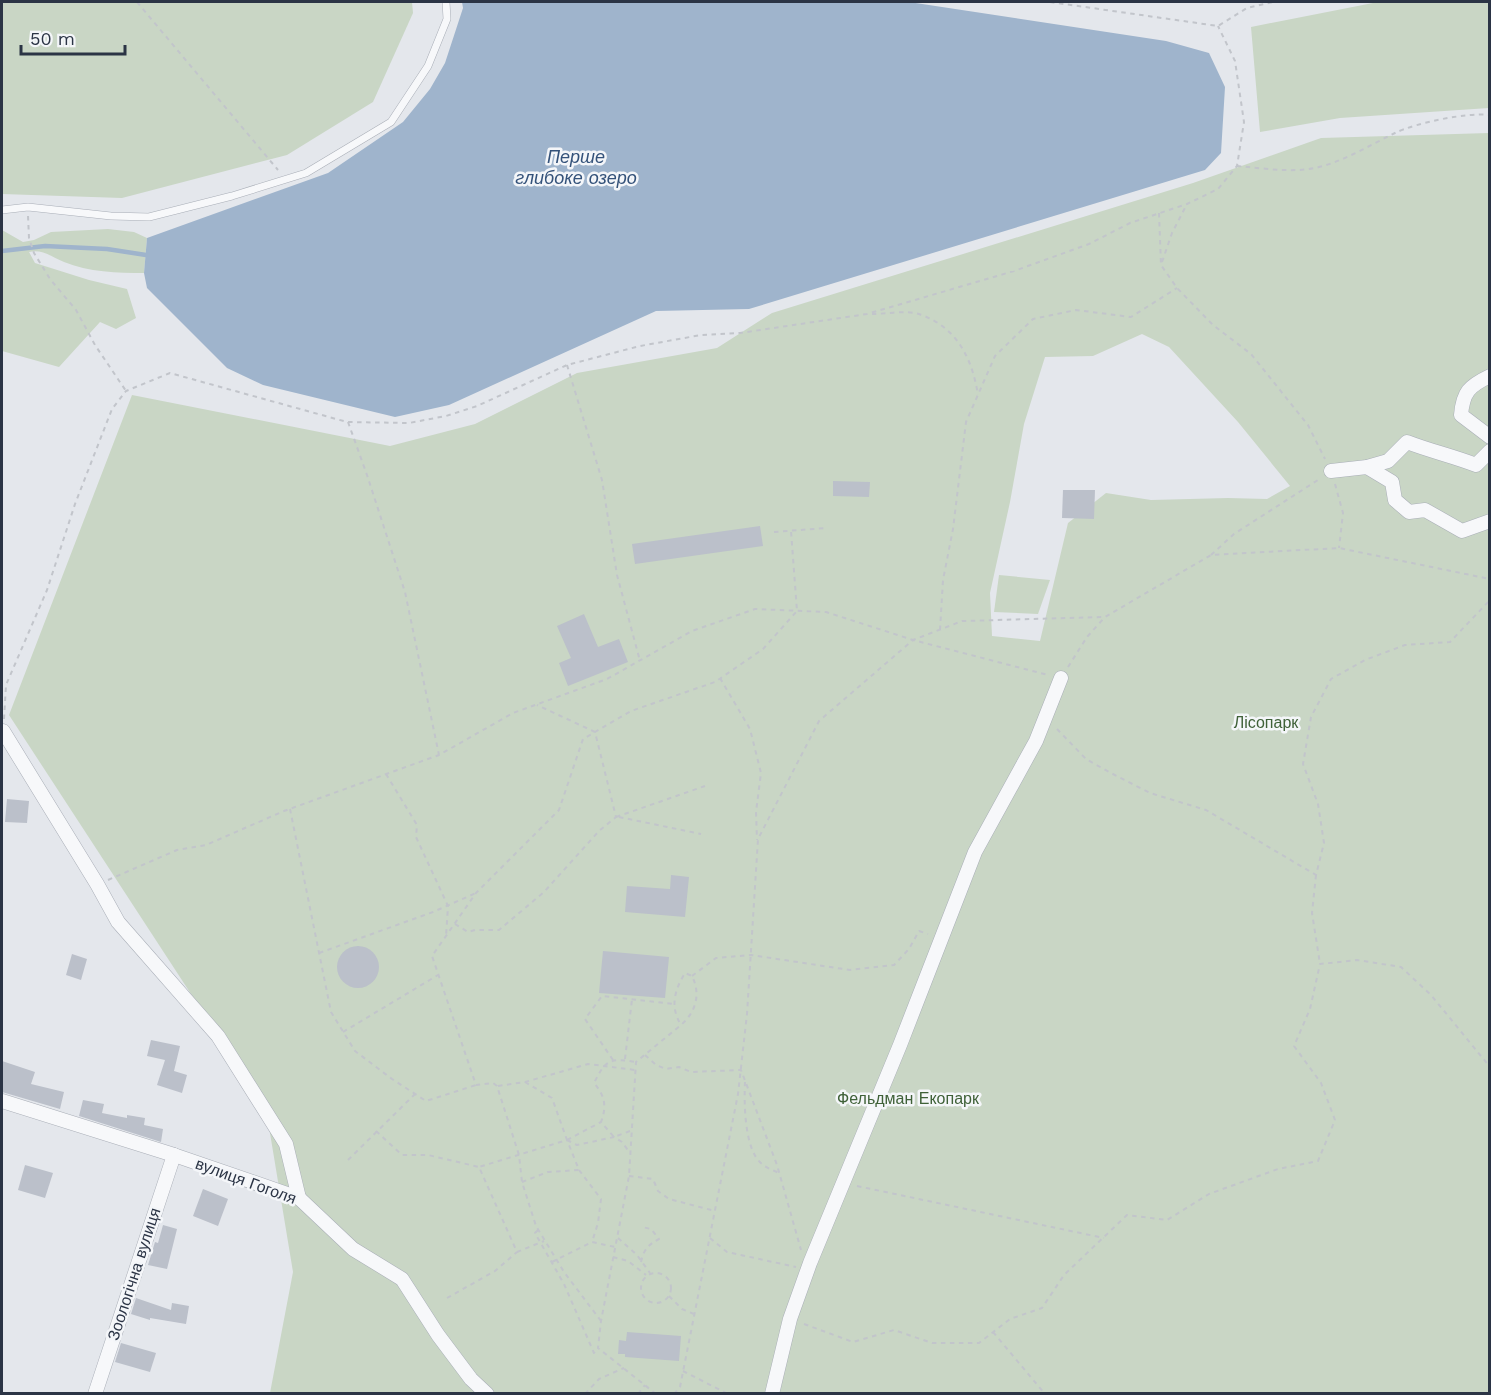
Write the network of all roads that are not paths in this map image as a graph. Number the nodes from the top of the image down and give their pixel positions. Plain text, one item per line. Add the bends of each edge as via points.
1 (446, 2) edge
2 (2, 210) edge
3 (1490, 376) edge
4 (1490, 437) edge
5 (1490, 451) edge
6 (1367, 467) junction
7 (1331, 471) road end
8 (1490, 521) edge
9 (1061, 678) road end
10 (2, 734) edge
11 (2, 1101) edge
12 (174, 1155) junction
13 (299, 1198) junction
14 (95, 1394) edge
15 (487, 1394) edge
16 (772, 1394) edge

1 - 2 lane via 447,19 428,66 391,122 306,173 149,218 28,207
3 - 4 street via 1474,384 1462,400 1461,415
5 - 6 street via 1476,465 1407,442 1388,461
6 - 7 street
6 - 8 street via 1392,482 1395,501 1409,512 1425,510 1462,531
9 - 16 street via 1036,741 975,852 807,1269
10 - 13 street via 118,922 218,1036 286,1144
11 - 12 street, вулиця Гоголя
12 - 13 street, вулиця Гоголя
12 - 14 street, Зоологічна вулиця
13 - 15 street, вулиця Гоголя via 353,1249 402,1279 438,1335

